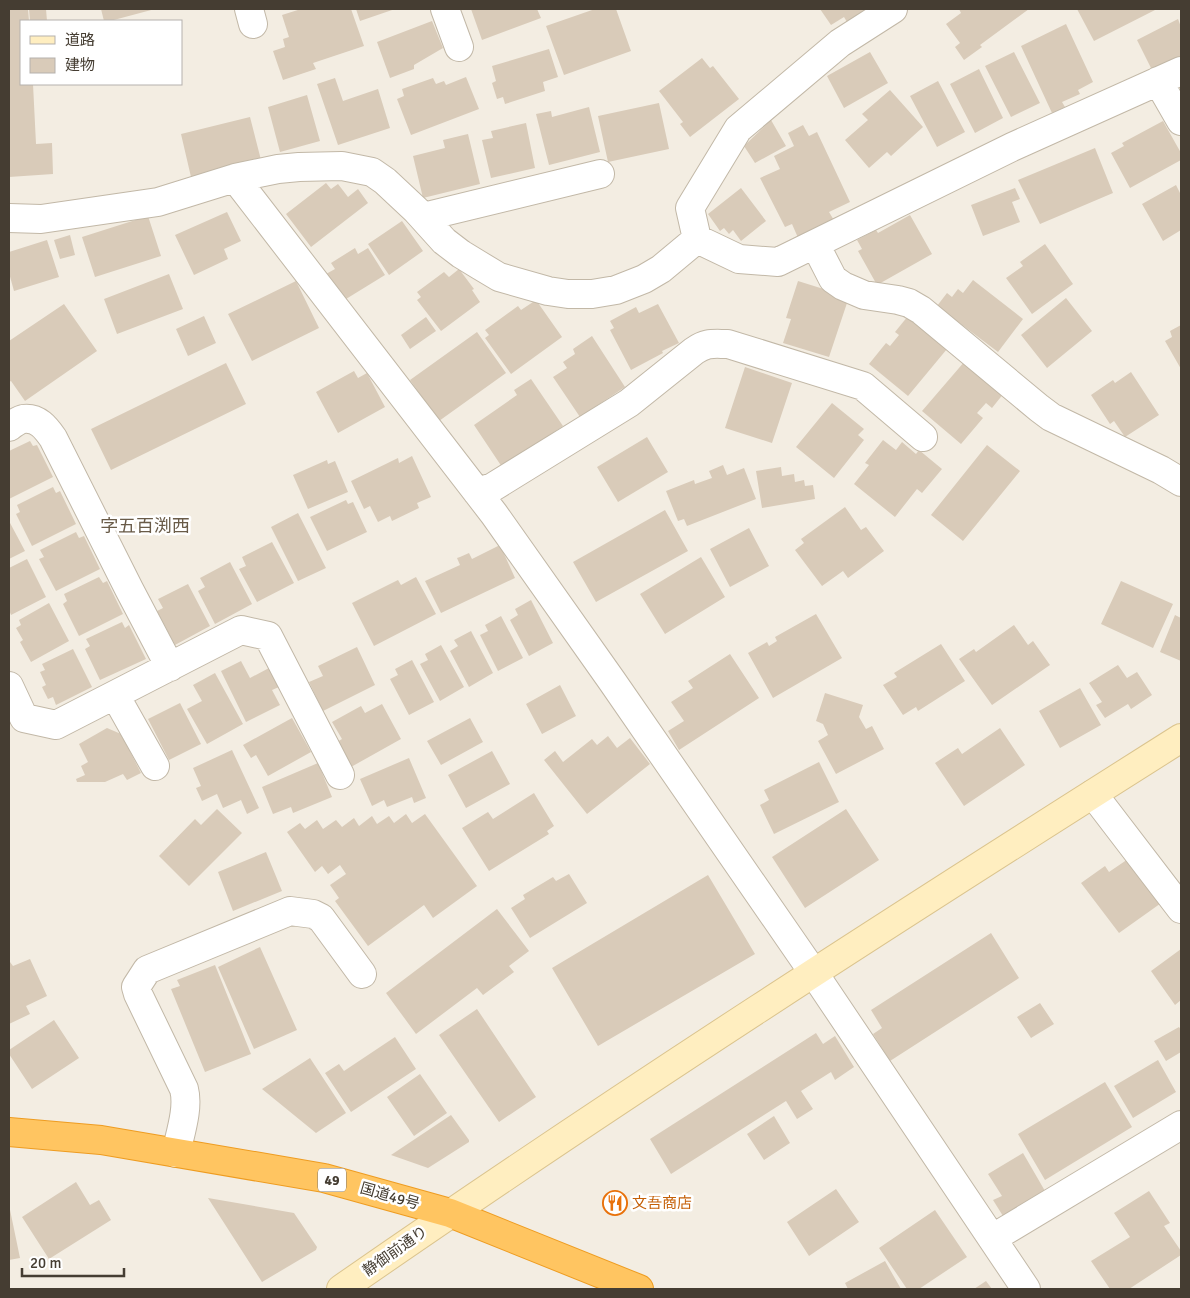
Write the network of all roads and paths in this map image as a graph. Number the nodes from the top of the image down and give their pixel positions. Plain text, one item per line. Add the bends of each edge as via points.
1 (445, 9) edge
2 (893, 9) edge
3 (459, 47) dead end
4 (1170, 76) edge
5 (1181, 121) edge
6 (600, 174) dead end
7 (235, 178) junction
8 (9, 218) edge
9 (423, 218) junction
10 (697, 239) junction
11 (815, 244) junction
12 (9, 427) edge
13 (922, 437) dead end
14 (1181, 482) edge
15 (477, 492) junction
16 (170, 667) junction
17 (9, 686) edge
18 (116, 694) junction
19 (1181, 738) edge
20 (155, 766) dead end
21 (340, 775) dead end
22 (1093, 794) junction
23 (1181, 909) edge
24 (813, 972) junction
25 (362, 974) dead end
26 (1181, 1125) edge
27 (9, 1132) edge
28 (176, 1153) junction
29 (450, 1213) junction
30 (993, 1238) junction
31 (341, 1289) edge
32 (639, 1289) edge
33 (1026, 1289) edge

1 - 3 street
2 - 10 street via 840,44 738,129 690,208
4 - 5 street
4 - 11 street via 1012,147
6 - 9 street
7 - 8 street via 158,202 41,219
7 - 9 street via 299,167 355,168 372,172
7 - 15 street
9 - 10 street via 461,254 499,276 568,294 616,290 644,279
10 - 11 street via 740,259 778,262
11 - 14 street via 833,278 844,286 864,295 909,303 1051,417
12 - 16 street via 22,419 35,420 53,438
13 - 15 street via 863,386 728,344 707,344 629,402 493,487
15 - 24 street
16 - 18 street
16 - 21 street via 241,630 268,636
17 - 18 street via 24,718 56,725
18 - 20 street
19 - 22 street, 静御前通り
22 - 23 street
22 - 24 street, 静御前通り
24 - 29 street, 静御前通り
24 - 30 street
25 - 28 street via 321,918 290,911 147,970 136,987 138,994 186,1095
26 - 30 street
27 - 28 highway, 国道49号 / 49 via 101,1140
28 - 29 highway, 国道49号 / 49 via 324,1178
29 - 31 street, 静御前通り
29 - 32 highway, 国道49号 / 49
30 - 33 street

